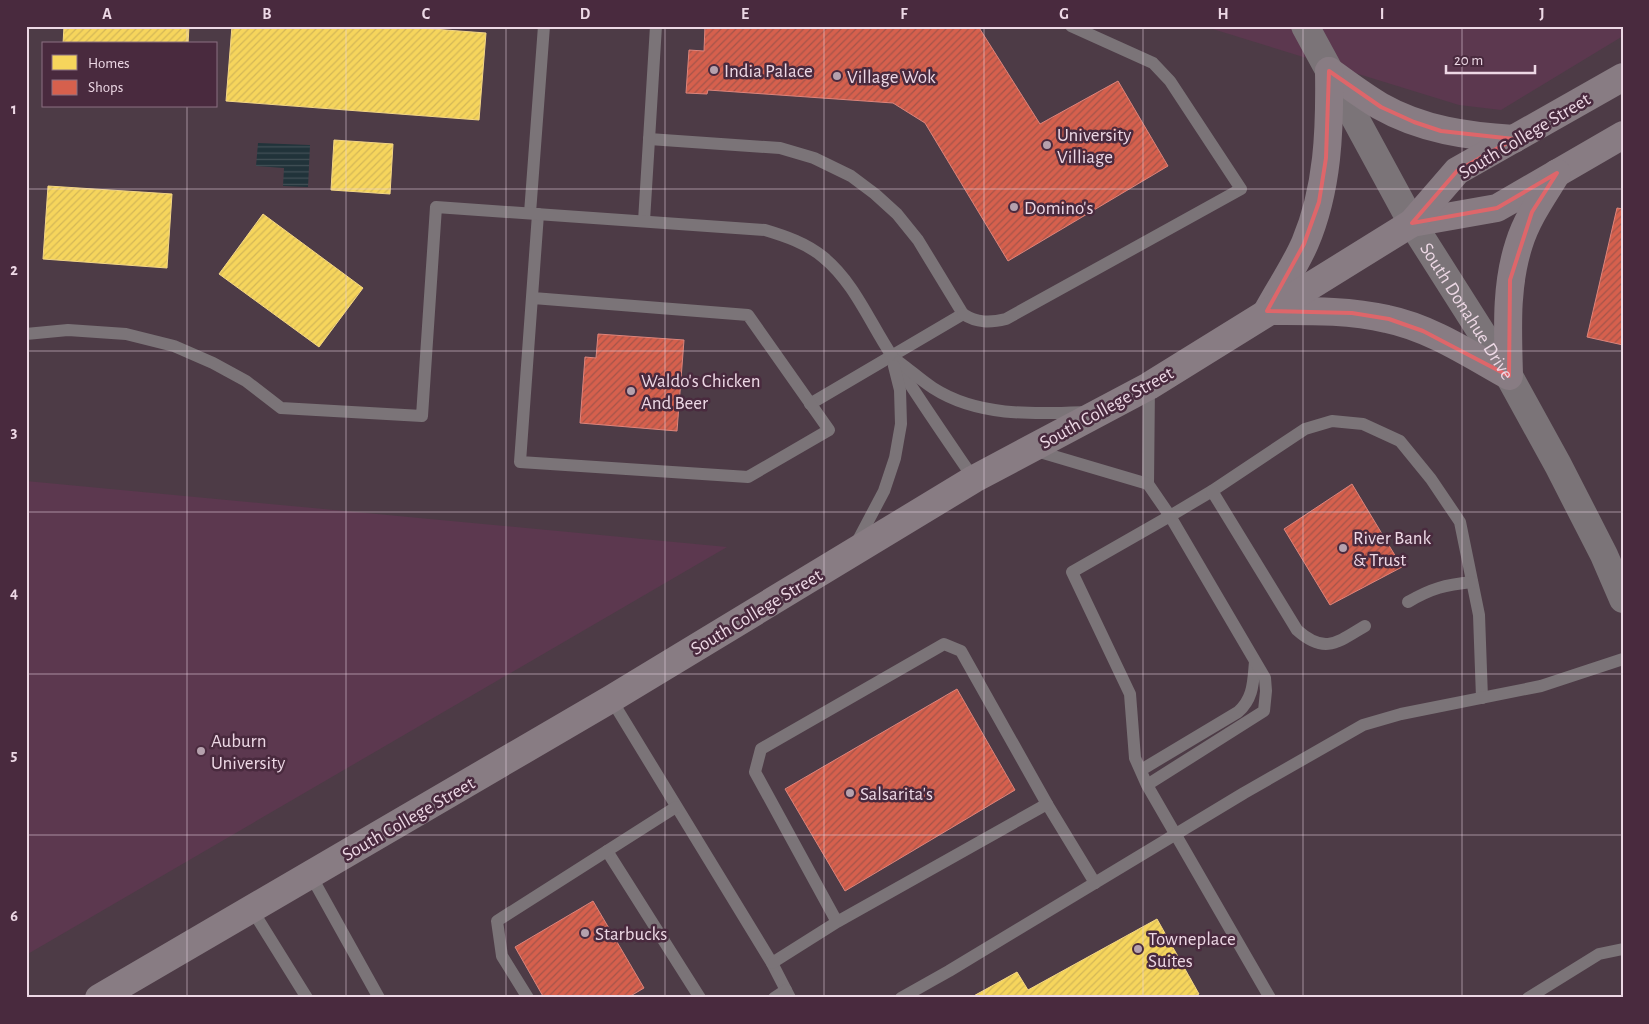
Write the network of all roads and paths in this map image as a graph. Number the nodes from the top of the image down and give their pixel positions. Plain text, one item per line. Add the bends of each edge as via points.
1 (544, 26) edge
2 (656, 26) edge
3 (1071, 26) edge
4 (1305, 26) edge
5 (1329, 71) junction
6 (1623, 77) edge
7 (1623, 135) edge
8 (648, 139) junction
9 (1514, 139) junction
10 (1557, 173) junction
11 (534, 214) junction
12 (644, 221) junction
13 (1412, 223) junction
14 (532, 298) junction
15 (1267, 311) junction
16 (963, 314) junction
17 (26, 334) edge
18 (891, 355) junction
19 (1509, 376) junction
20 (1149, 386) junction
21 (810, 404) junction
22 (1098, 411) junction
23 (1029, 449) junction
24 (974, 479) junction
25 (1148, 484) junction
26 (1212, 491) junction
27 (1170, 516) junction
28 (852, 553) junction
29 (1472, 582) junction
30 (1623, 599) edge
31 (1408, 602) dead end
32 (1365, 626) dead end
33 (1623, 659) edge
34 (1255, 662) junction
35 (1482, 698) junction
36 (611, 699) junction
37 (1141, 770) junction
38 (1147, 785) junction
39 (1047, 804) junction
40 (676, 807) junction
41 (1176, 835) junction
42 (607, 851) junction
43 (310, 874) junction
44 (1095, 883) junction
45 (251, 908) junction
46 (837, 922) junction
47 (1623, 949) edge
48 (772, 963) junction
49 (788, 994) edge
50 (99, 998) edge
51 (307, 998) edge
52 (379, 998) edge
53 (528, 998) edge
54 (700, 998) edge
55 (774, 998) edge
56 (901, 998) edge
57 (1270, 998) edge
58 (1528, 998) edge

1 - 11 lane
2 - 8 lane
3 - 16 lane via 1153,62 1170,81 1240,189 1006,319 982,322
4 - 5 street, South Donahue Drive
5 - 9 main road via 1381,107 1414,122 1441,131
5 - 13 street, South Donahue Drive
5 - 15 main road via 1330,119 1319,202 1304,244
6 - 9 main road, South College Street
7 - 10 main road, South College Street
8 - 12 lane
8 - 16 lane via 780,148 814,158 851,176 897,214 918,240
9 - 13 main road, South College Street via 1457,171
10 - 13 main road, South College Street via 1497,208
10 - 19 main road via 1532,212 1512,271 1508,308
11 - 12 lane
11 - 14 lane
11 - 17 lane via 436,207 422,416 281,408 246,381 213,362 174,346 126,334 68,330
12 - 18 lane via 765,230 808,247 836,269 850,287
13 - 15 main road, South College Street
13 - 19 street, South Donahue Drive
14 - 21 lane via 748,315
14 - 21 lane via 520,462 748,477 829,430
15 - 19 main road via 1342,312 1389,319 1423,331
15 - 20 main road, South College Street
16 - 18 lane
18 - 21 lane
18 - 22 lane via 933,388 982,408 1040,414
18 - 24 lane
18 - 28 lane via 900,390 901,424 895,458 884,491
19 - 30 street, South Donahue Drive via 1558,464
20 - 22 main road, South College Street
20 - 25 lane
22 - 23 main road, South College Street
23 - 24 main road, South College Street
23 - 25 lane
24 - 28 main road, South College Street
25 - 27 lane
26 - 27 lane
26 - 29 lane via 1305,428 1332,421 1363,424 1400,441 1431,479 1460,522
26 - 32 lane via 1297,630 1308,640 1334,644
27 - 34 lane
27 - 37 lane via 1072,572 1130,694 1135,758
28 - 36 main road, South College Street
29 - 31 lane via 1426,591
29 - 35 lane via 1479,615
33 - 35 lane via 1541,686
34 - 37 lane via 1253,690 1246,705
34 - 38 lane via 1265,678 1264,712
35 - 41 lane via 1363,725
36 - 40 lane
36 - 43 main road, South College Street
37 - 38 lane
38 - 41 lane
39 - 44 lane
39 - 46 lane
39 - 46 lane via 961,651 944,644 761,749 755,772
40 - 42 lane
40 - 48 lane
41 - 44 lane
41 - 57 lane
42 - 53 lane via 497,921 502,956
42 - 54 lane
43 - 45 main road, South College Street
43 - 52 lane
44 - 56 lane
45 - 50 main road, South College Street
45 - 51 lane
46 - 48 lane
47 - 58 lane via 1599,954
48 - 49 lane
49 - 55 lane

